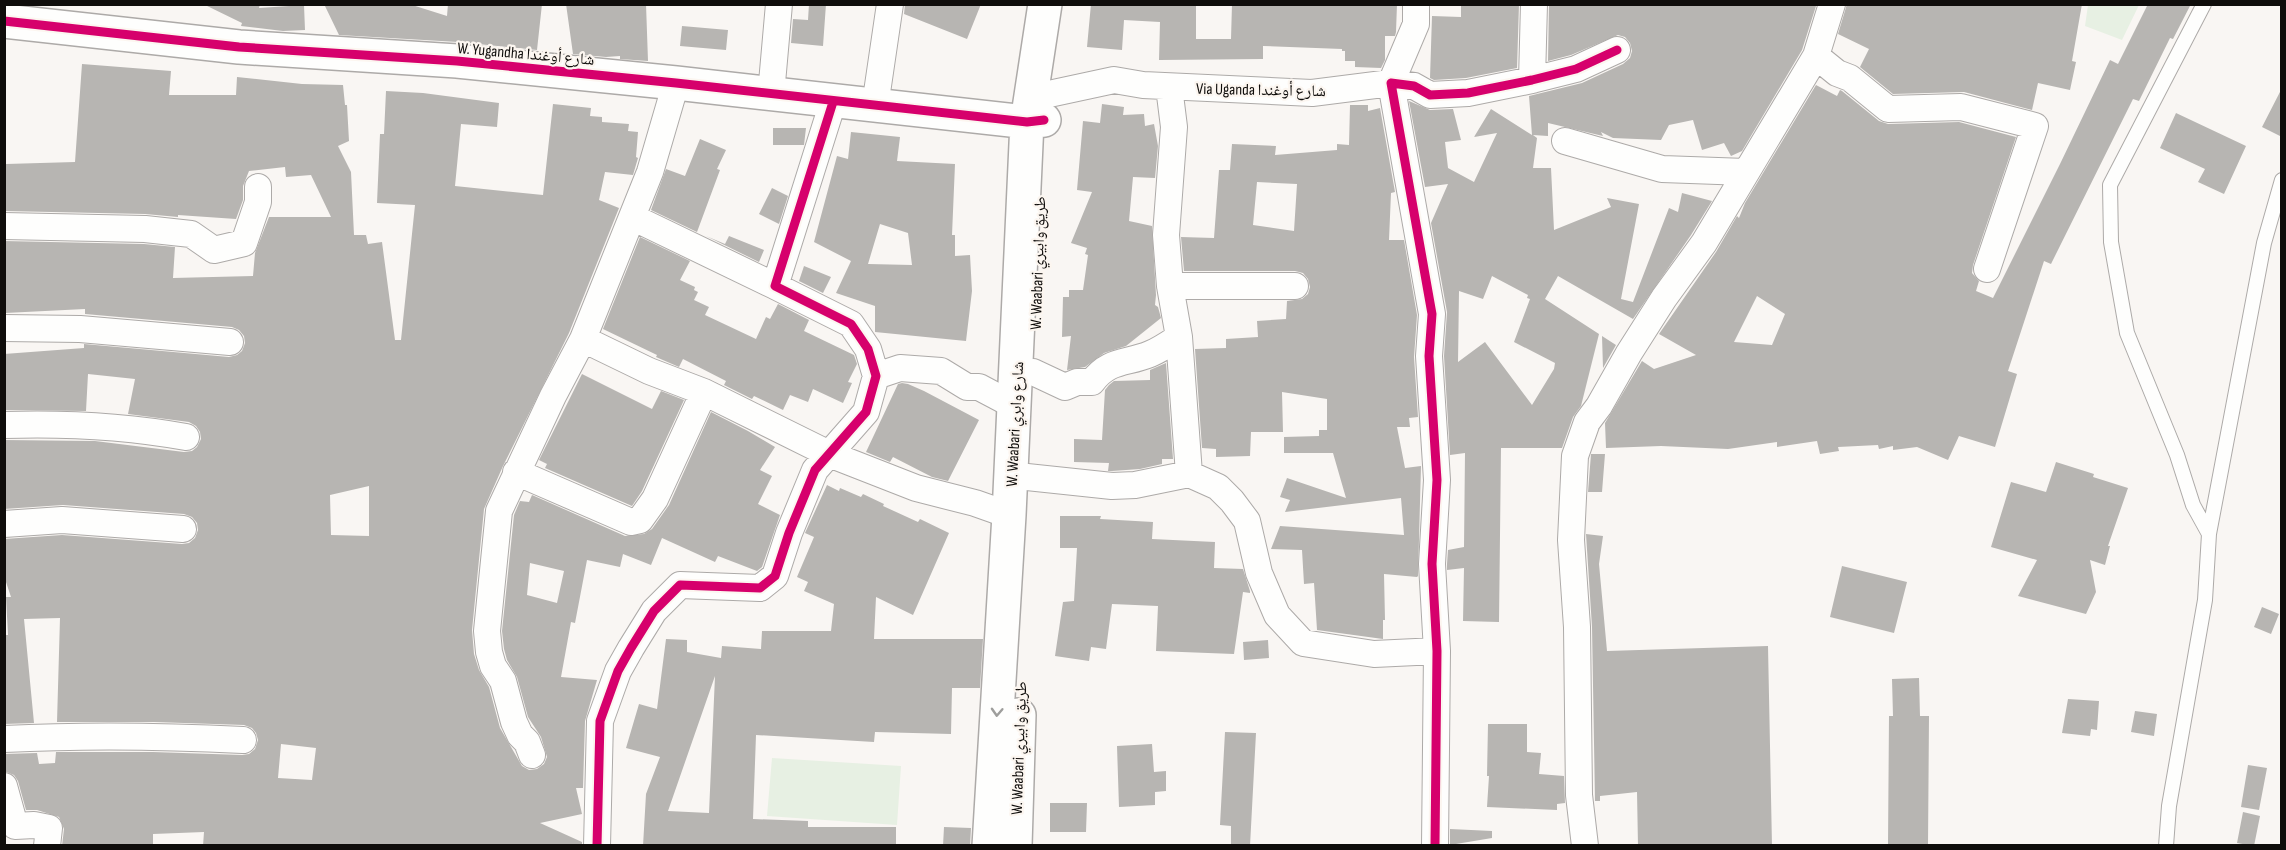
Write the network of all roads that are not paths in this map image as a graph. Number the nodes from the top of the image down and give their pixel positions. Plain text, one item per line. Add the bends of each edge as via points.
1 (779, 4) edge
2 (890, 4) edge
3 (1045, 4) edge
4 (1061, 4) edge
5 (1416, 4) edge
6 (1534, 4) edge
7 (1832, 4) edge
8 (2204, 4) edge
9 (4, 21) edge
10 (1617, 50) dead end
11 (1816, 56) junction
12 (1532, 80) junction
13 (1391, 82) junction
14 (676, 83) junction
15 (1169, 87) junction
16 (771, 94) junction
17 (832, 102) junction
18 (875, 106) junction
19 (1040, 112) junction
20 (1565, 141) dead end
21 (1746, 172) junction
22 (2282, 180) edge
23 (258, 187) dead end
24 (632, 217) junction
25 (4, 226) edge
26 (1987, 269) dead end
27 (775, 286) junction
28 (1170, 286) junction
29 (1295, 286) dead end
30 (4, 328) edge
31 (1179, 337) junction
32 (583, 339) junction
33 (230, 342) dead end
34 (1033, 372) junction
35 (876, 376) junction
36 (704, 392) junction
37 (1015, 406) junction
38 (4, 425) edge
39 (186, 437) dead end
40 (829, 454) junction
41 (516, 472) junction
42 (1189, 474) junction
43 (1028, 477) junction
44 (1009, 515) junction
45 (4, 524) edge
46 (183, 529) dead end
47 (2209, 534) junction
48 (1437, 651) junction
49 (4, 739) edge
50 (243, 740) dead end
51 (532, 755) dead end
52 (4, 786) edge
53 (10, 826) edge
54 (47, 846) edge
55 (597, 846) edge
56 (989, 846) edge
57 (1015, 846) edge
58 (1435, 846) edge
59 (1585, 846) edge
60 (2166, 846) edge

1 - 16 street
2 - 18 street
3 - 19 main road, W. Waabari شارع وابري
4 - 19 main road, W. Waabari طريق وابيري
5 - 13 street via 1416,24
6 - 12 street
7 - 11 street
8 - 47 lane via 2110,185 2111,242 2127,333 2193,505
9 - 14 main road, W. Yugandha شارع أوغندا via 239,47 457,61
10 - 12 street via 1576,69
11 - 21 street
11 - 26 street via 1888,109 1961,107 2035,126
12 - 13 street via 1468,93 1430,95 1414,86
13 - 15 street, Via Uganda شارع أوغندا via 1312,93
13 - 48 street via 1432,314 1429,356 1437,480 1432,564
14 - 16 main road, W. Yugandha شارع أوغندا
14 - 24 street via 650,172
15 - 19 street, Via Uganda شارع أوغندا via 1114,80
15 - 28 street via 1174,126 1166,235
16 - 17 main road, W. Yugandha شارع أوغندا
17 - 18 main road, W. Yugandha شارع أوغندا
17 - 27 street
18 - 19 main road, W. Yugandha شارع أوغندا
19 - 34 main road, W. Waabari طريق وابيري
19 - 37 main road, W. Waabari شارع وابري
20 - 21 street via 1662,169
21 - 59 street via 1587,422 1575,456 1571,540
22 - 47 lane via 2264,243
23 - 25 street via 258,202 244,243 214,250 190,234 145,229
24 - 27 street
24 - 32 street
27 - 35 street via 851,324 868,349
28 - 29 street
28 - 31 street
30 - 33 street via 80,329
31 - 34 street via 1150,355 1117,362 1099,372 1092,382 1065,387
31 - 42 street
32 - 36 street
32 - 41 street
34 - 43 main road, W. Waabari طريق وابيري
35 - 37 street via 900,368 941,371
35 - 40 street via 866,412
36 - 40 street
36 - 41 street via 655,499 640,519 631,522
37 - 44 main road, W. Waabari شارع وابري
38 - 39 street via 63,423
40 - 44 street via 916,488 975,502
40 - 55 street via 815,470 775,576 760,588 680,585 654,611 631,648 600,721
41 - 51 street via 499,511 487,631 490,660 503,681 514,722
42 - 43 street via 1112,486
42 - 48 street via 1218,487 1247,521 1259,573 1276,615 1303,643 1374,654
43 - 57 main road, W. Waabari طريق وابيري
44 -> 56 main road, W. Waabari شارع وابري
45 - 46 street via 62,520
47 - 60 lane via 2205,600 2169,806
48 - 58 street
49 - 50 street via 88,735
52 - 53 street
53 - 54 street via 49,828

